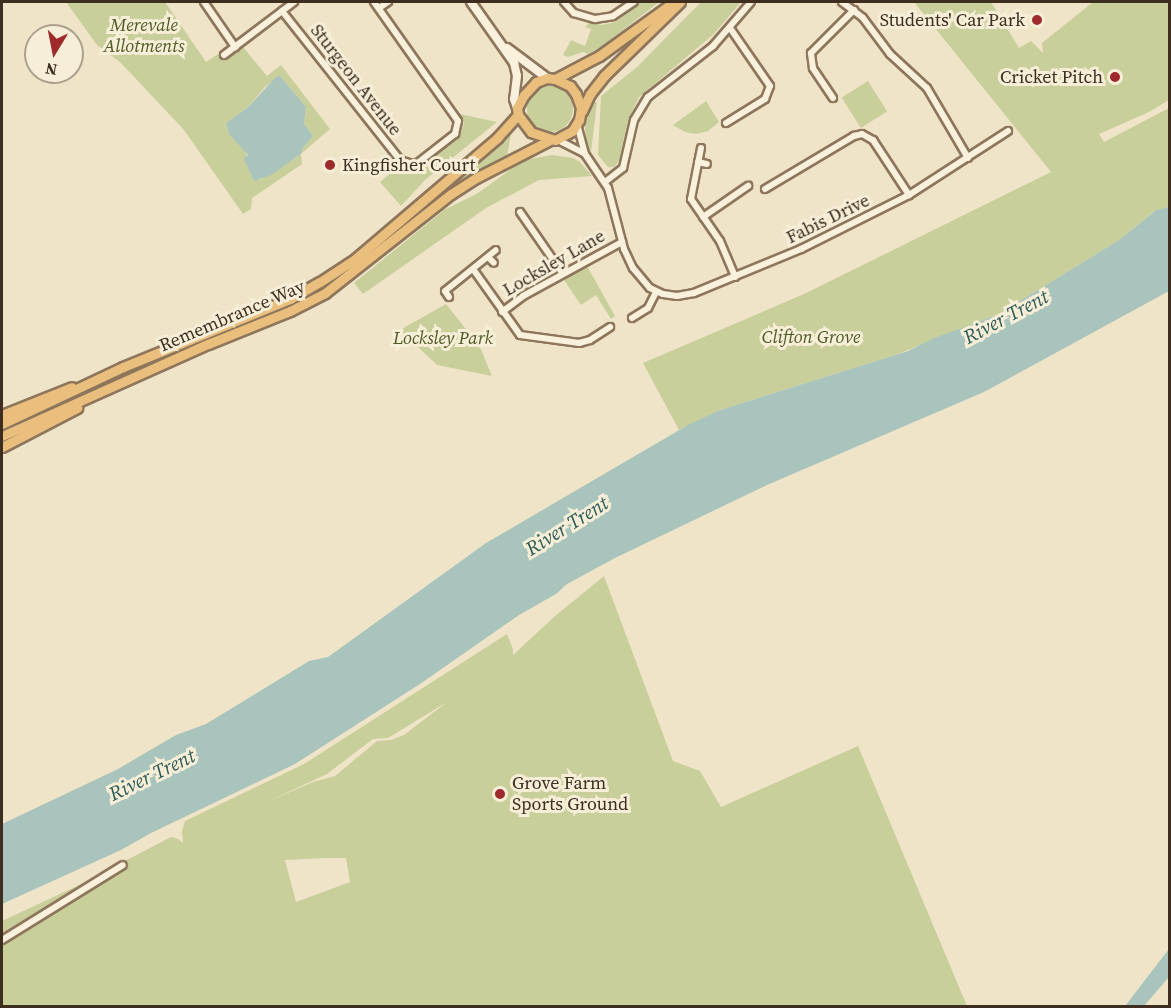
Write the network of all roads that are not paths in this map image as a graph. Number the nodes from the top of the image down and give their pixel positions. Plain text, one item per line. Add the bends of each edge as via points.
1 (204, 2) edge
2 (293, 2) edge
3 (374, 2) edge
4 (387, 2) edge
5 (471, 2) edge
6 (564, 2) edge
7 (634, 2) edge
8 (675, 2) edge
9 (680, 2) edge
10 (752, 2) edge
11 (842, 2) edge
12 (379, 8) junction
13 (854, 10) junction
14 (282, 11) junction
15 (730, 28) junction
16 (504, 45) junction
17 (235, 47) junction
18 (224, 55) dead end
19 (551, 78) junction
20 (833, 98) dead end
21 (518, 111) junction
22 (579, 120) junction
23 (726, 123) dead end
24 (1008, 131) dead end
25 (554, 140) junction
26 (701, 148) dead end
27 (585, 154) junction
28 (969, 158) junction
29 (698, 162) junction
30 (707, 164) dead end
31 (605, 182) junction
32 (748, 186) dead end
33 (765, 189) dead end
34 (740, 192) junction
35 (909, 195) junction
36 (744, 199) dead end
37 (520, 212) dead end
38 (531, 213) dead end
39 (704, 217) junction
40 (524, 218) junction
41 (622, 242) junction
42 (496, 250) dead end
43 (488, 257) junction
44 (494, 264) dead end
45 (473, 269) junction
46 (562, 274) junction
47 (735, 277) junction
48 (657, 292) junction
49 (449, 297) dead end
50 (502, 312) junction
51 (634, 314) dead end
52 (610, 327) dead end
53 (602, 333) junction
54 (606, 339) dead end
55 (123, 367) junction
56 (126, 380) junction
57 (2, 415) edge
58 (2, 424) edge
59 (2, 436) edge
60 (2, 447) edge
61 (123, 865) dead end
62 (2, 940) edge

1 - 17 street
2 - 14 street
3 - 12 street, Sturgeon Avenue
4 - 12 street
5 - 16 street
6 - 7 street via 574,13 595,19 613,16
8 - 19 highway via 599,56
9 - 22 highway via 604,76 590,94
10 - 15 street
11 - 13 street
12 - 14 street, Sturgeon Avenue via 458,121 455,134 415,165 400,160
13 - 20 street via 811,53 813,68 826,93
13 - 28 street via 890,54 927,88
14 - 17 street
15 - 23 street via 770,86 765,99 735,121
15 - 31 street via 648,97 634,120 623,168
16 - 19 street
16 - 21 street via 516,70 514,99
17 - 18 street
19 - 21 highway via 530,87
19 - 22 highway via 570,86 576,94
21 - 25 highway via 531,132
21 - 55 highway, Remembrance Way via 497,138 355,259 320,282 290,299
22 - 25 highway via 566,136
22 - 27 street
24 - 28 street, Fabis Drive via 1003,139
25 - 27 street
25 - 56 highway, Remembrance Way via 451,194 325,293
26 - 29 street
27 - 31 street
28 - 35 street, Fabis Drive
29 - 30 street
29 - 39 street via 691,195
31 - 41 street
32 - 34 street
33 - 35 street via 775,187 862,134 873,140
34 - 36 street
34 - 39 street
35 - 47 street, Fabis Drive via 784,258
37 - 40 street
38 - 40 street
39 - 47 street via 724,248
40 - 46 street
41 - 46 street, Locksley Lane
41 - 48 street via 640,279
42 - 43 street
43 - 44 street
43 - 45 street
45 - 49 street via 445,291
45 - 50 street
46 - 50 street, Locksley Lane
47 - 48 street, Fabis Drive via 686,295
48 - 51 street via 648,308
50 - 53 street via 517,332 525,336 579,343
52 - 53 street
53 - 54 street
55 - 57 highway
55 - 58 highway, Remembrance Way
56 - 59 highway, Remembrance Way
56 - 60 highway
61 - 62 street

